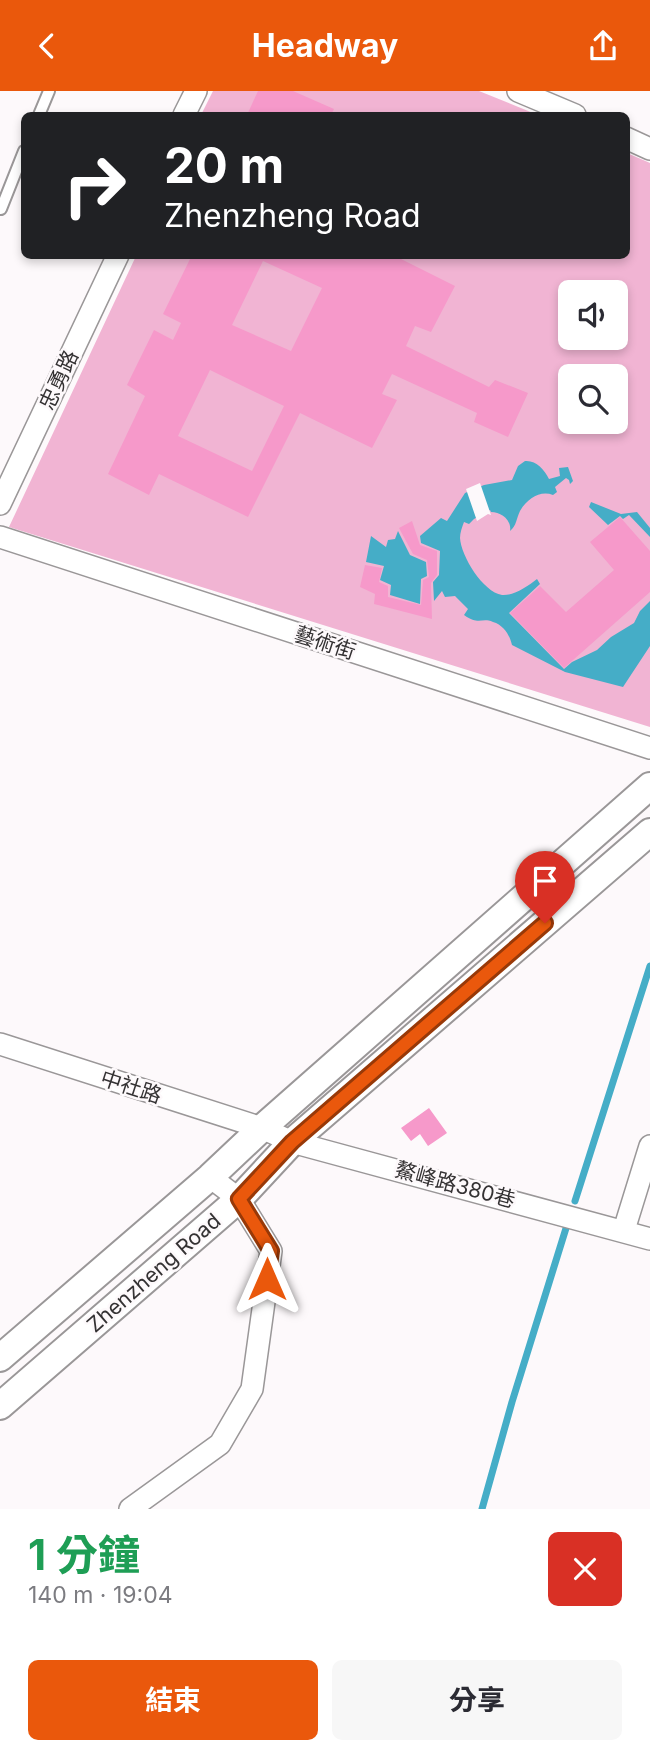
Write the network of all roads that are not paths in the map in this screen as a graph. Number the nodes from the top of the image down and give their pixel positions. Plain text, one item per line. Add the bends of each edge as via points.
1 (49, 91) edge
2 (196, 91) edge
3 (518, 91) edge
4 (40, 112) edge
5 (186, 112) edge
6 (568, 112) edge
7 (630, 140) edge
8 (650, 149) edge
9 (21, 159) edge
10 (1, 209) edge
11 (116, 259) edge
12 (0, 505) edge
13 (0, 537) edge
14 (650, 748) edge
15 (650, 786) edge
16 (650, 832) edge
17 (0, 1044) edge
18 (262, 1128) junction
19 (292, 1142) junction
20 (650, 1146) edge
21 (210, 1177) junction
22 (239, 1199) junction
23 (624, 1230) junction
24 (650, 1238) edge
25 (0, 1358) edge
26 (0, 1406) edge
27 (130, 1509) edge

1 - 4 lane
2 - 5 street
3 - 6 street
7 - 8 street
9 - 10 lane
11 - 12 street, 忠勇路
13 - 14 street, 藝術街
15 - 18 street, Zhenzheng Road
16 - 19 street, Zhenzheng Road
17 - 18 street, 中社路
18 - 19 street, 鰲峰路380巷
18 - 21 street, Zhenzheng Road
19 - 22 street, Zhenzheng Road
19 - 23 street, 鰲峰路380巷
20 - 23 street
21 - 22 street
21 - 25 street, Zhenzheng Road
22 - 26 street, Zhenzheng Road
22 - 27 street via 271,1251 252,1389 220,1444
23 - 24 street, 鰲峰路380巷

